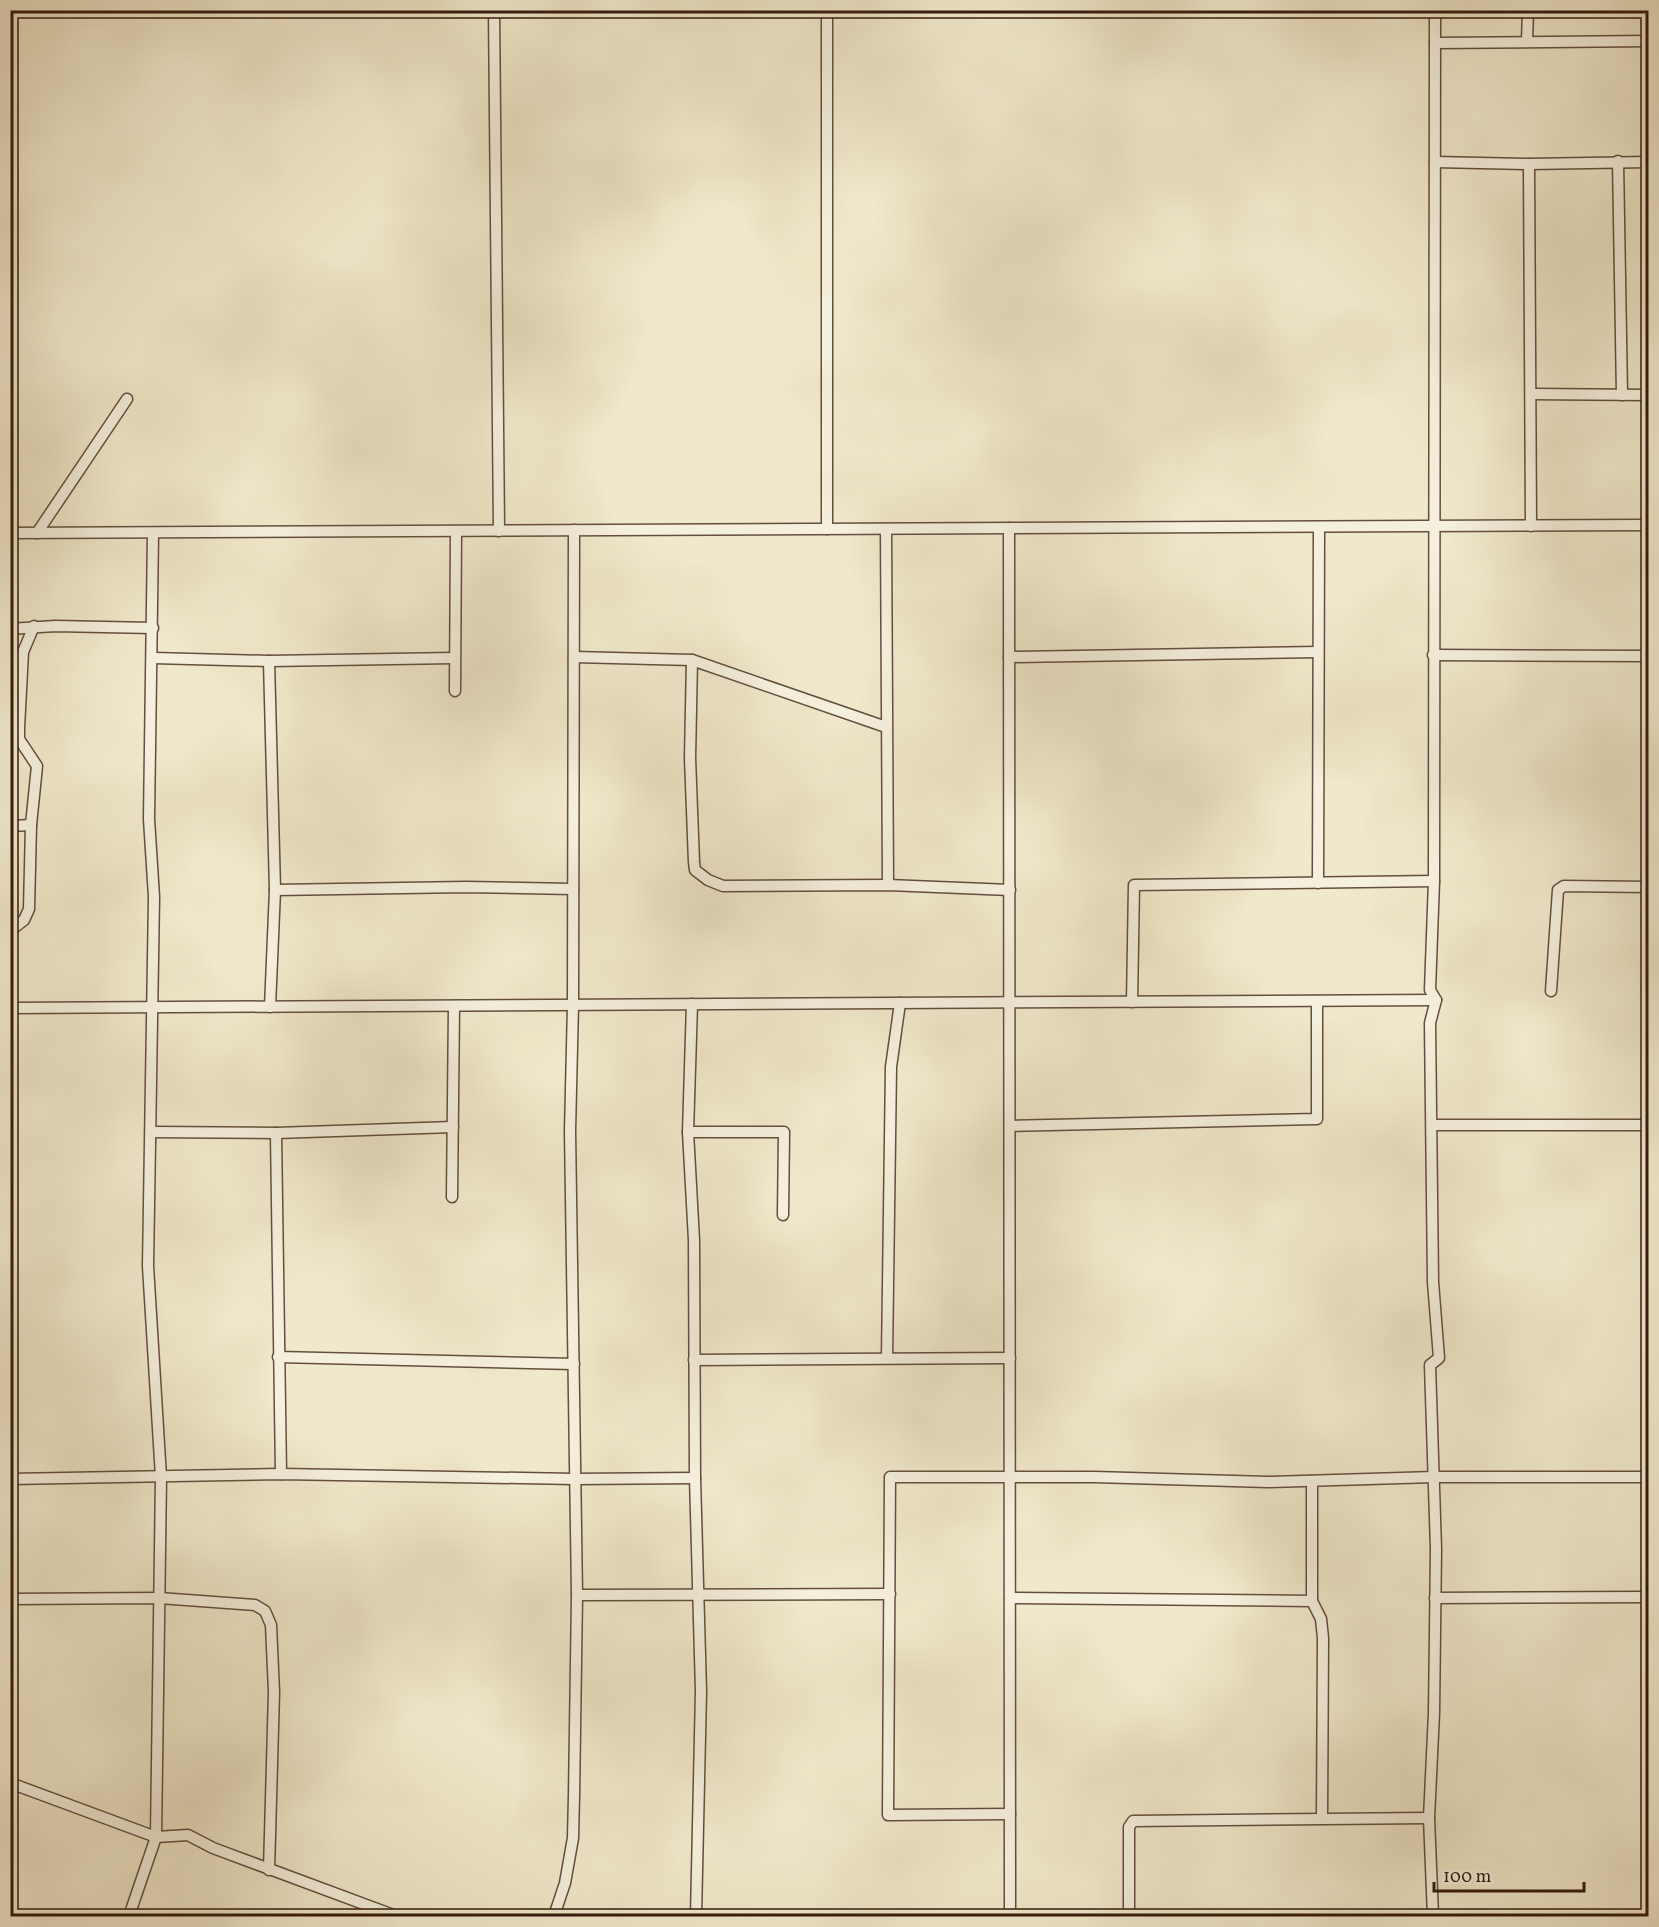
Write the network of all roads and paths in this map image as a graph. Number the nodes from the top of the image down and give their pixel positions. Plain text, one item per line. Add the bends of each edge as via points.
1 (494, 10) edge
2 (827, 10) edge
3 (1435, 10) edge
4 (1528, 10) edge
5 (1527, 41) junction
6 (1648, 41) edge
7 (1435, 43) junction
8 (1618, 161) junction
9 (1435, 162) junction
10 (1648, 162) edge
11 (1529, 164) junction
12 (1532, 394) junction
13 (1622, 394) junction
14 (1648, 395) edge
15 (127, 399) dead end
16 (1648, 525) edge
17 (1436, 526) junction
18 (1530, 526) junction
19 (1319, 527) junction
20 (1009, 528) junction
21 (827, 529) junction
22 (886, 529) junction
23 (456, 531) junction
24 (500, 531) junction
25 (574, 531) junction
26 (10, 533) edge
27 (37, 533) junction
28 (153, 533) junction
29 (34, 626) junction
30 (153, 628) junction
31 (10, 629) edge
32 (1318, 652) junction
33 (1433, 655) junction
34 (1648, 656) edge
35 (454, 657) junction
36 (574, 657) junction
37 (1009, 657) junction
38 (153, 658) junction
39 (692, 660) junction
40 (269, 661) junction
41 (455, 691) dead end
42 (886, 727) junction
43 (31, 825) junction
44 (10, 826) edge
45 (1434, 881) junction
46 (1318, 883) junction
47 (888, 885) junction
48 (1648, 887) edge
49 (573, 889) junction
50 (275, 890) junction
51 (1010, 890) junction
52 (10, 931) edge
53 (1551, 991) dead end
54 (1436, 1000) junction
55 (1317, 1001) junction
56 (1132, 1002) junction
57 (900, 1003) junction
58 (1010, 1003) junction
59 (692, 1004) junction
60 (573, 1005) junction
61 (454, 1006) junction
62 (153, 1007) junction
63 (270, 1007) junction
64 (10, 1008) edge
65 (1432, 1125) junction
66 (1648, 1125) edge
67 (1010, 1126) junction
68 (453, 1127) junction
69 (151, 1132) junction
70 (688, 1132) junction
71 (276, 1133) junction
72 (452, 1197) dead end
73 (783, 1215) dead end
74 (278, 1357) junction
75 (887, 1358) junction
76 (1010, 1358) junction
77 (693, 1360) junction
78 (574, 1364) junction
79 (281, 1474) junction
80 (161, 1477) junction
81 (1434, 1477) junction
82 (695, 1478) junction
83 (1648, 1478) edge
84 (10, 1479) edge
85 (575, 1479) junction
86 (1010, 1479) junction
87 (1312, 1481) junction
88 (890, 1594) junction
89 (577, 1595) junction
90 (700, 1595) junction
91 (1648, 1597) edge
92 (159, 1598) junction
93 (1010, 1598) junction
94 (1436, 1598) junction
95 (10, 1599) edge
96 (1312, 1601) junction
97 (10, 1784) edge
98 (1010, 1814) junction
99 (1322, 1818) junction
100 (1429, 1818) junction
101 (156, 1837) junction
102 (269, 1870) junction
103 (129, 1917) edge
104 (396, 1917) edge
105 (554, 1917) edge
106 (696, 1917) edge
107 (1010, 1917) edge
108 (1129, 1917) edge
109 (1432, 1917) edge

1 - 24 street
2 - 21 street
3 - 7 street
4 - 5 street
5 - 6 street
5 - 7 street
7 - 9 street
8 - 10 street
8 - 11 street
8 - 13 street
9 - 11 street
9 - 17 street
11 - 12 street
12 - 13 street
12 - 18 street
13 - 14 street
15 - 27 street
16 - 18 street
17 - 18 street
17 - 19 street
17 - 33 street via 1432,565
19 - 20 street
19 - 32 street
20 - 22 street
20 - 37 street
21 - 22 street
21 - 25 street
22 - 42 street
23 - 24 street
23 - 28 street
23 - 35 street
24 - 25 street
25 - 36 street
26 - 27 street
27 - 28 street
28 - 30 street
29 - 30 street
29 - 31 street
29 - 43 street via 23,652 19,728 19,739 38,766
30 - 38 street
32 - 37 street
32 - 46 street
33 - 34 street
33 - 45 street
35 - 40 street
35 - 41 street
36 - 39 street
36 - 49 street
37 - 51 street
38 - 40 street
38 - 62 street via 149,819 154,897
39 - 42 street
39 - 47 street via 690,758 695,870 723,886
40 - 50 street
42 - 47 street
43 - 44 street
43 - 52 street via 29,909 24,920
45 - 46 street
45 - 54 street via 1430,990
46 - 56 street via 1134,885
47 - 51 street
48 - 53 street via 1564,886 1558,890
49 - 50 street
49 - 60 street
50 - 63 street
51 - 58 street
54 - 55 street
54 - 65 street via 1430,1023
55 - 56 street
55 - 67 street via 1317,1119
56 - 58 street
57 - 58 street
57 - 59 street
57 - 75 street via 891,1067
58 - 67 street
59 - 60 street
59 - 70 street
60 - 61 street
60 - 78 street via 570,1131
61 - 63 street
61 - 68 street
62 - 63 street
62 - 64 street
62 - 69 street
65 - 66 street
65 - 81 street via 1439,1358 1430,1365
67 - 76 street
68 - 71 street
68 - 72 street
69 - 71 street
69 - 80 street via 148,1266
70 - 73 street via 784,1132
70 - 77 street
71 - 74 street
74 - 78 street
74 - 79 street
75 - 76 street
75 - 77 street
76 - 86 street
77 - 82 street
78 - 85 street
79 - 80 street
79 - 85 street
80 - 84 street
80 - 92 street
81 - 83 street
81 - 87 street
81 - 94 street
82 - 85 street
82 - 90 street
85 - 89 street
86 - 87 street
86 - 88 street via 890,1477
86 - 93 street
87 - 96 street
88 - 90 street
88 - 98 street via 888,1815
89 - 90 street
89 - 105 street via 573,1838
90 - 106 street
91 - 94 street
92 - 95 street
92 - 101 street
92 - 102 street via 255,1605 265,1611 271,1625 274,1692
93 - 96 street
93 - 98 street
94 - 100 street
96 - 99 street via 1321,1619 1323,1638
97 - 101 street
98 - 107 street
99 - 100 street
99 - 108 street via 1133,1821 1129,1827
100 - 109 street
101 - 102 street via 188,1835
101 - 103 street
102 - 104 street

